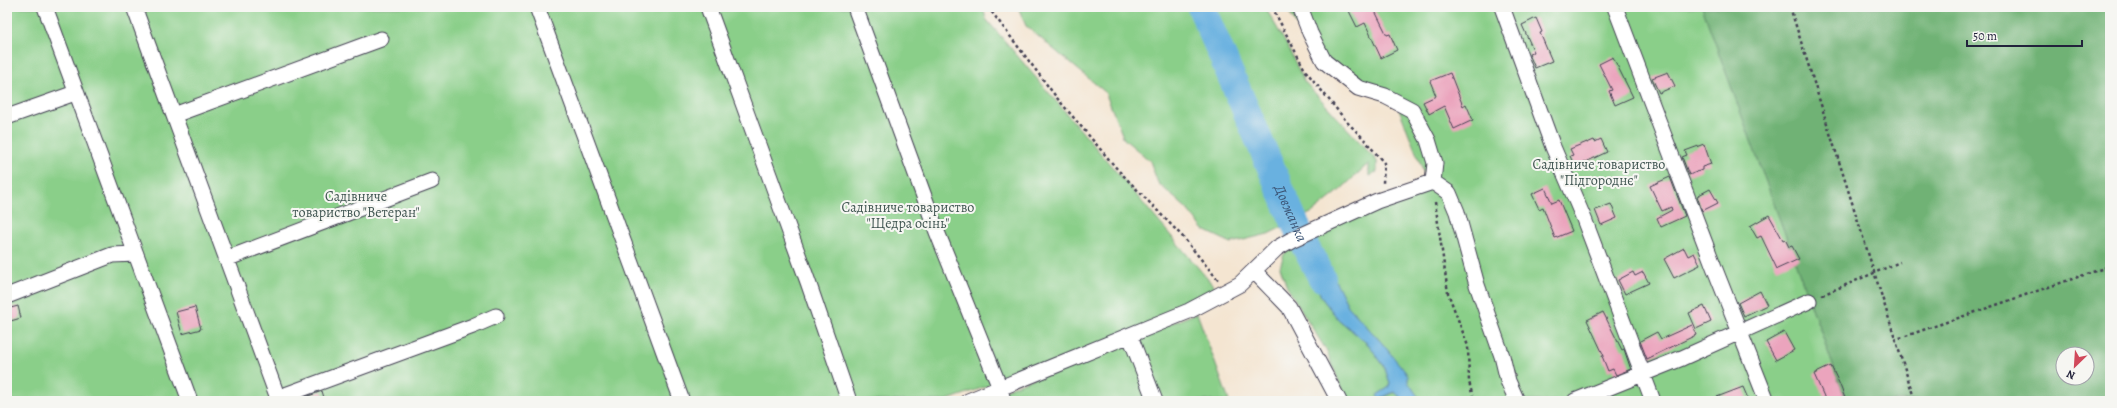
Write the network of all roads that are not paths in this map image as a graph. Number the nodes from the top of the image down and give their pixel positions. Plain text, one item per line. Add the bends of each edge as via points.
1 (45, 7) edge
2 (134, 7) edge
3 (537, 7) edge
4 (708, 7) edge
5 (855, 7) edge
6 (1300, 7) edge
7 (1502, 7) edge
8 (1615, 7) edge
9 (381, 39) dead end
10 (75, 93) junction
11 (174, 115) junction
12 (7, 117) edge
13 (432, 180) dead end
14 (1433, 182) junction
15 (136, 254) junction
16 (226, 259) junction
17 (1254, 271) junction
18 (7, 296) edge
19 (1809, 301) road end
20 (496, 316) dead end
21 (1740, 331) junction
22 (1130, 336) junction
23 (1643, 372) junction
24 (1001, 395) edge
25 (278, 399) edge
26 (190, 401) edge
27 (682, 401) edge
28 (849, 401) edge
29 (968, 401) edge
30 (1155, 401) edge
31 (1339, 401) edge
32 (1517, 401) edge
33 (1575, 401) edge
34 (1654, 401) edge
35 (1767, 401) edge

1 - 10 street
2 - 11 street
3 - 27 street
4 - 28 street
5 - 24 street
6 - 14 street via 1324,61 1358,88 1385,96 1412,110 1428,140 1435,162
7 - 23 street via 1553,147 1584,219
8 - 21 street
9 - 11 street
10 - 12 street
10 - 15 street
11 - 16 street
13 - 16 street
14 - 17 street via 1377,201 1291,240 1277,248
14 - 32 street via 1449,193 1457,212 1477,285
15 - 18 street via 112,255
15 - 26 street
16 - 25 street
17 - 22 street via 1240,284 1189,311
17 - 31 street via 1289,307
19 - 21 street
20 - 25 street
21 - 23 street via 1682,358
21 - 35 street
22 - 24 street
22 - 30 street
23 - 33 street
23 - 34 street
24 - 29 street

